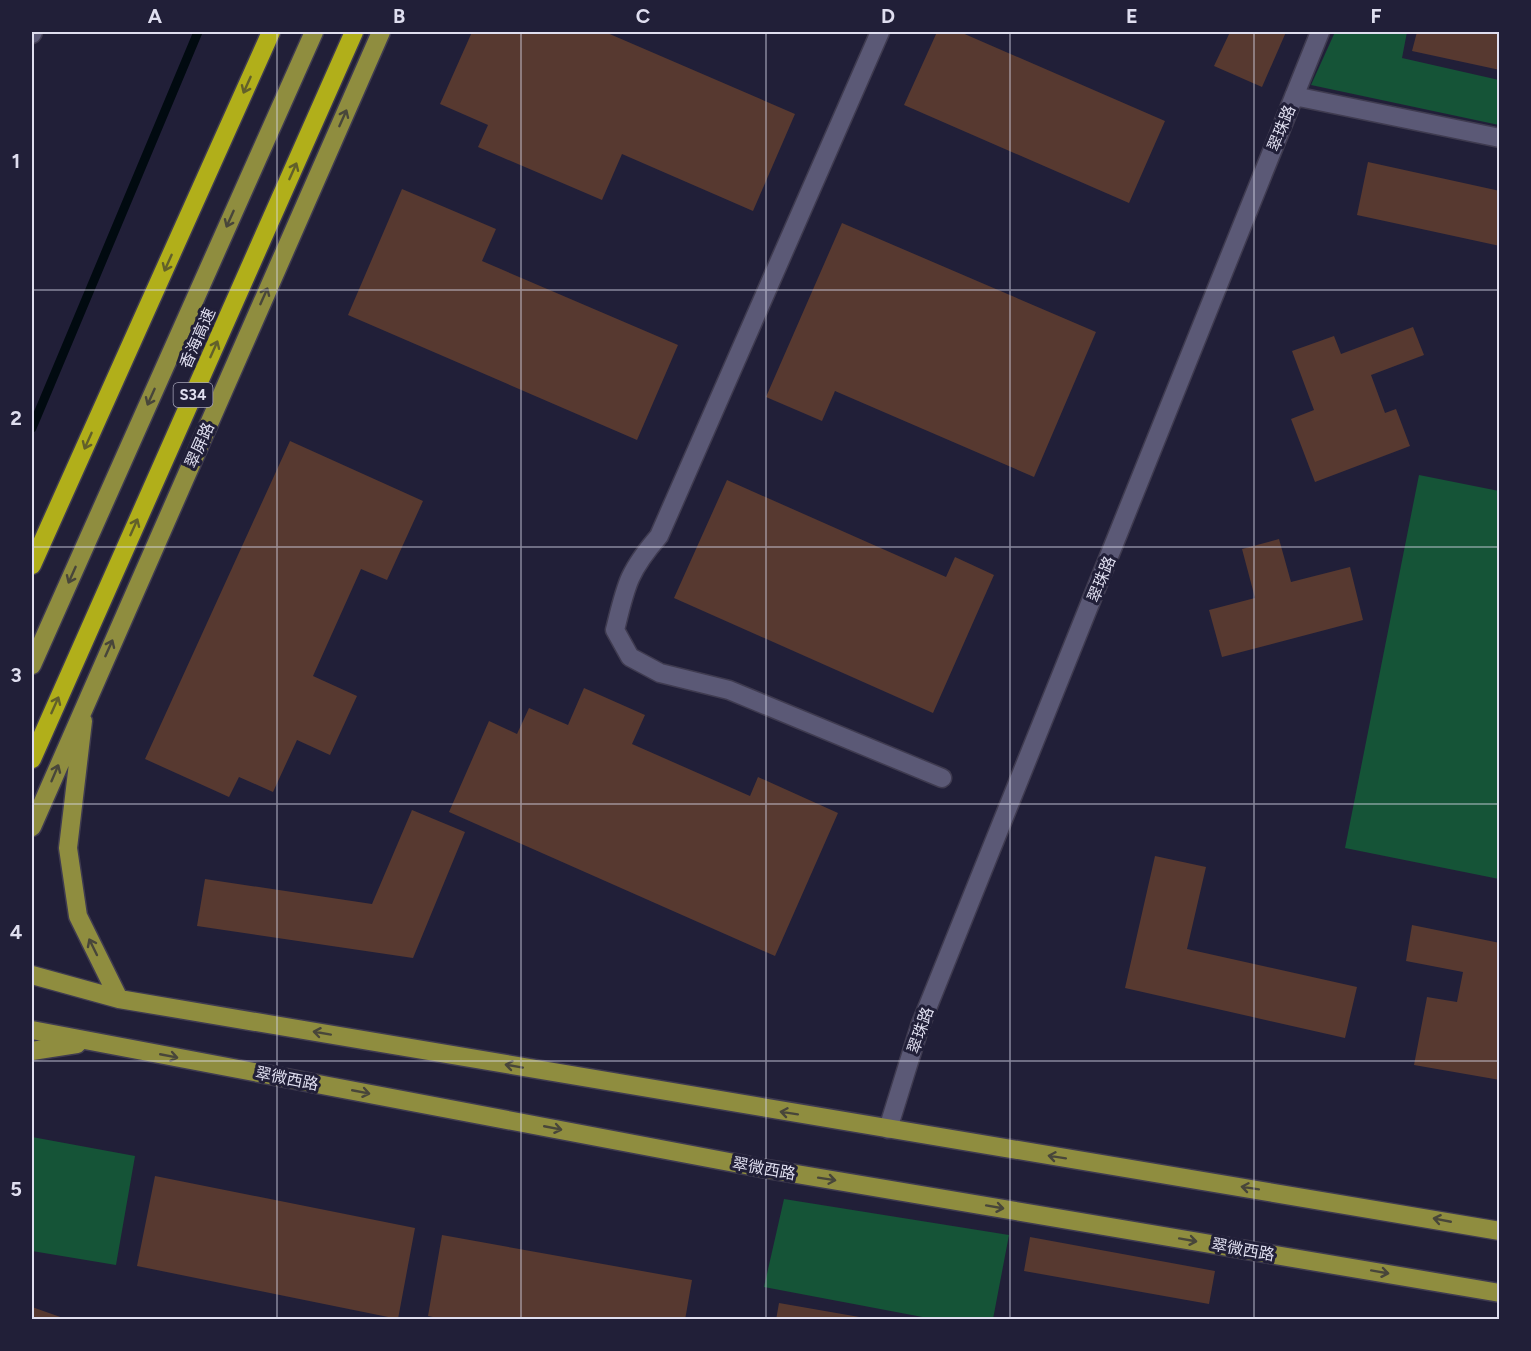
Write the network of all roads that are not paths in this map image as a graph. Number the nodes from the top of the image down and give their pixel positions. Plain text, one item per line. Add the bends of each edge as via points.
1 (272, 32) edge
2 (314, 32) edge
3 (354, 32) edge
4 (381, 32) edge
5 (880, 32) edge
6 (1320, 32) edge
7 (1294, 96) junction
8 (1500, 138) edge
9 (32, 566) edge
10 (32, 665) edge
11 (85, 701) junction
12 (32, 759) edge
13 (942, 778) dead end
14 (32, 827) edge
15 (32, 975) edge
16 (119, 999) junction
17 (32, 1030) edge
18 (112, 1045) junction
19 (32, 1051) edge
20 (888, 1129) junction
21 (1500, 1231) edge
22 (1500, 1293) edge

1 -> 9 highway
2 -> 10 main road
12 -> 3 highway, 香海高速 / S34
11 -> 4 main road, 翠屏路
5 - 13 street via 659,536 635,564 626,584 615,630 630,657 660,673 729,690
6 - 7 street, 翠珠路
7 - 8 street
7 - 20 street, 翠珠路 via 920,1026
14 -> 11 main road, 翠屏路
16 -> 11 main road via 78,916 68,848
15 - 16 main road
20 -> 16 main road
17 - 18 main road, 翠微西路
18 - 19 main road via 76,1044
18 -> 22 main road, 翠微西路 via 761,1168
21 -> 20 main road

